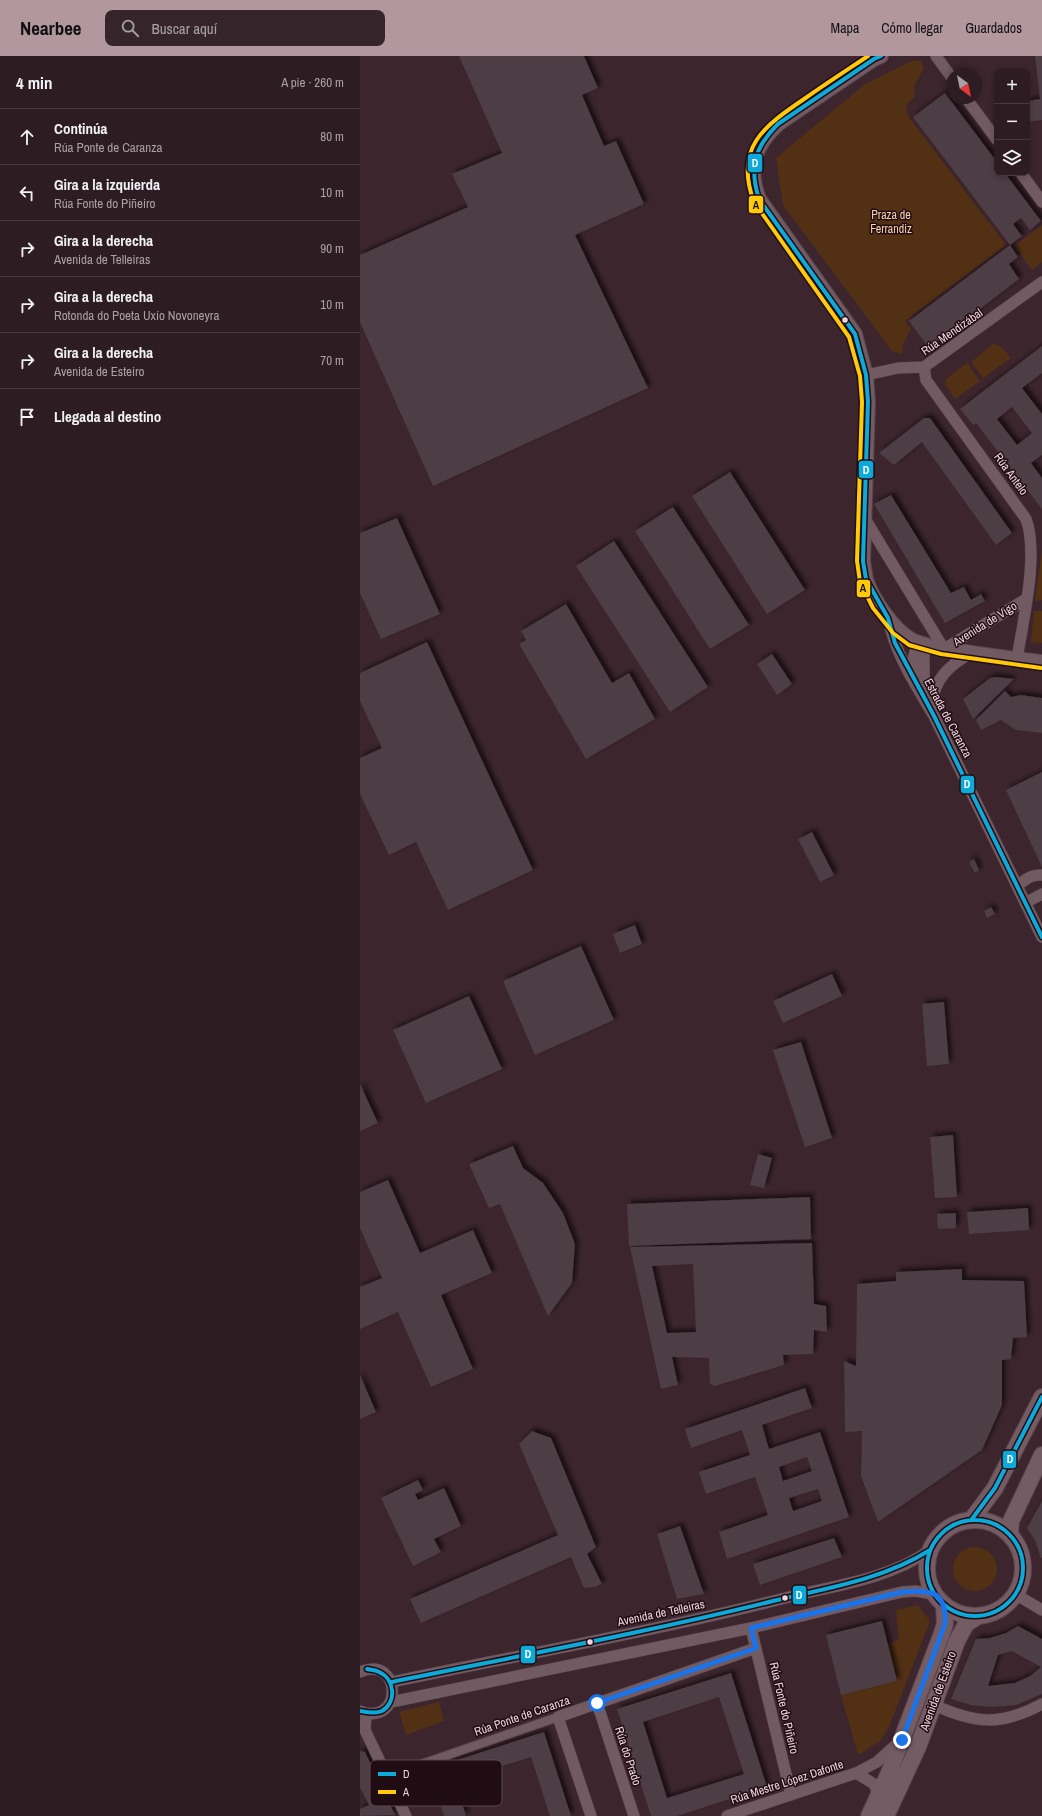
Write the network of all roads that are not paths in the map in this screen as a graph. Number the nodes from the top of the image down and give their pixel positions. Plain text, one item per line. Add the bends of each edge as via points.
1 (881, 56) edge
2 (936, 56) edge
3 (946, 70) edge
4 (970, 104) edge
5 (994, 136) edge
6 (1023, 176) edge
7 (1042, 202) edge
8 (1042, 282) edge
9 (924, 367) junction
10 (866, 375) junction
11 (864, 517) junction
12 (1026, 599) junction
13 (888, 618) junction
14 (922, 644) junction
15 (944, 649) junction
16 (971, 652) junction
17 (1017, 659) junction
18 (1042, 662) edge
19 (914, 682) junction
20 (933, 713) junction
21 (1042, 875) edge
22 (1017, 886) junction
23 (1042, 894) edge
24 (1025, 903) junction
25 (1042, 937) edge
26 (1042, 1397) edge
27 (1042, 1455) edge
28 (972, 1519) junction
29 (1010, 1533) junction
30 (930, 1550) junction
31 (1015, 1594) junction
32 (939, 1599) junction
33 (1042, 1610) edge
34 (978, 1616) junction
35 (751, 1628) junction
36 (756, 1648) junction
37 (360, 1671) edge
38 (392, 1682) junction
39 (391, 1702) junction
40 (597, 1703) junction
41 (1042, 1704) edge
42 (934, 1705) junction
43 (363, 1712) edge
44 (558, 1717) junction
45 (363, 1731) edge
46 (902, 1740) junction
47 (378, 1760) edge
48 (433, 1760) edge
49 (856, 1773) junction
50 (791, 1795) junction
51 (879, 1796) junction
52 (401, 1806) edge
53 (406, 1816) edge
54 (591, 1816) edge
55 (634, 1816) edge
56 (727, 1816) edge
57 (869, 1816) edge
58 (886, 1816) edge

1 - 10 street, Avenida de Vigo via 778,124 759,147 752,174 759,199 855,334
2 - 3 street
4 - 5 street
6 - 7 street
8 - 9 street, Rúa Mendizábal
9 - 10 street, Rúa Mendizábal via 898,368
9 - 12 street, Rúa Antelo via 926,380 1026,519 1030,531 1031,551
10 - 11 street, Avenida de Vigo via 868,402
11 - 13 street, Avenida de Vigo via 866,579
11 - 15 street
12 - 15 street, Avenida de Vigo
12 - 17 street, Rúa Antelo
13 - 14 street, Avenida de Vigo via 911,639
13 - 19 street, Estrada de Caranza via 895,643
14 - 15 street, Avenida de Vigo
14 - 19 street via 913,655
14 - 20 street via 924,676
15 - 16 street, Avenida de Vigo
16 - 17 street, Avenida de Vigo
16 - 20 street via 942,674 935,691
17 - 18 street, Avenida de Vigo
19 - 20 street, Estrada de Caranza
20 - 22 street, Estrada de Caranza
21 - 22 street via 1026,879
22 - 24 street, Estrada de Caranza
23 - 24 street
24 - 25 street, Estrada de Caranza
26 - 28 main road via 995,1488
27 - 29 main road via 1011,1521
28 - 29 main road via 986,1520
28 - 30 main road via 958,1522 946,1529 936,1538
29 - 31 main road via 1018,1544 1023,1563 1021,1582
30 - 32 main road via 928,1580
30 - 38 street, Avenida de Telleiras via 917,1560 878,1575 754,1606
31 - 33 street
31 - 34 main road via 1005,1605 992,1613
32 - 34 main road via 954,1611
32 - 35 street via 915,1591 902,1592
32 - 46 main road, Avenida de Esteiro via 945,1624
34 - 42 main road, Avenida de Esteiro via 966,1624 959,1636
35 - 36 street, Rúa Fonte do Piñeiro
35 - 39 street
36 - 40 street, Rúa Ponte de Caranza
36 - 50 street, Rúa Fonte do Piñeiro
37 - 38 street via 367,1669 382,1672
38 - 39 street
39 - 43 street via 381,1712
40 - 44 street, Rúa Ponte de Caranza
40 - 55 street, Rúa do Prado
41 - 42 street via 998,1720 966,1718
42 - 58 main road, Avenida de Esteiro
43 - 45 street
44 - 48 street, Rúa Ponte de Caranza
44 - 54 street
45 - 47 street
46 - 49 street, Rúa Mestre López Dafonte via 877,1762
46 - 51 main road, Avenida de Esteiro
49 - 50 street, Rúa Mestre López Dafonte
49 - 51 street via 874,1784
50 - 56 street, Rúa Mestre López Dafonte
51 - 57 main road, Avenida de Esteiro
52 - 53 street

